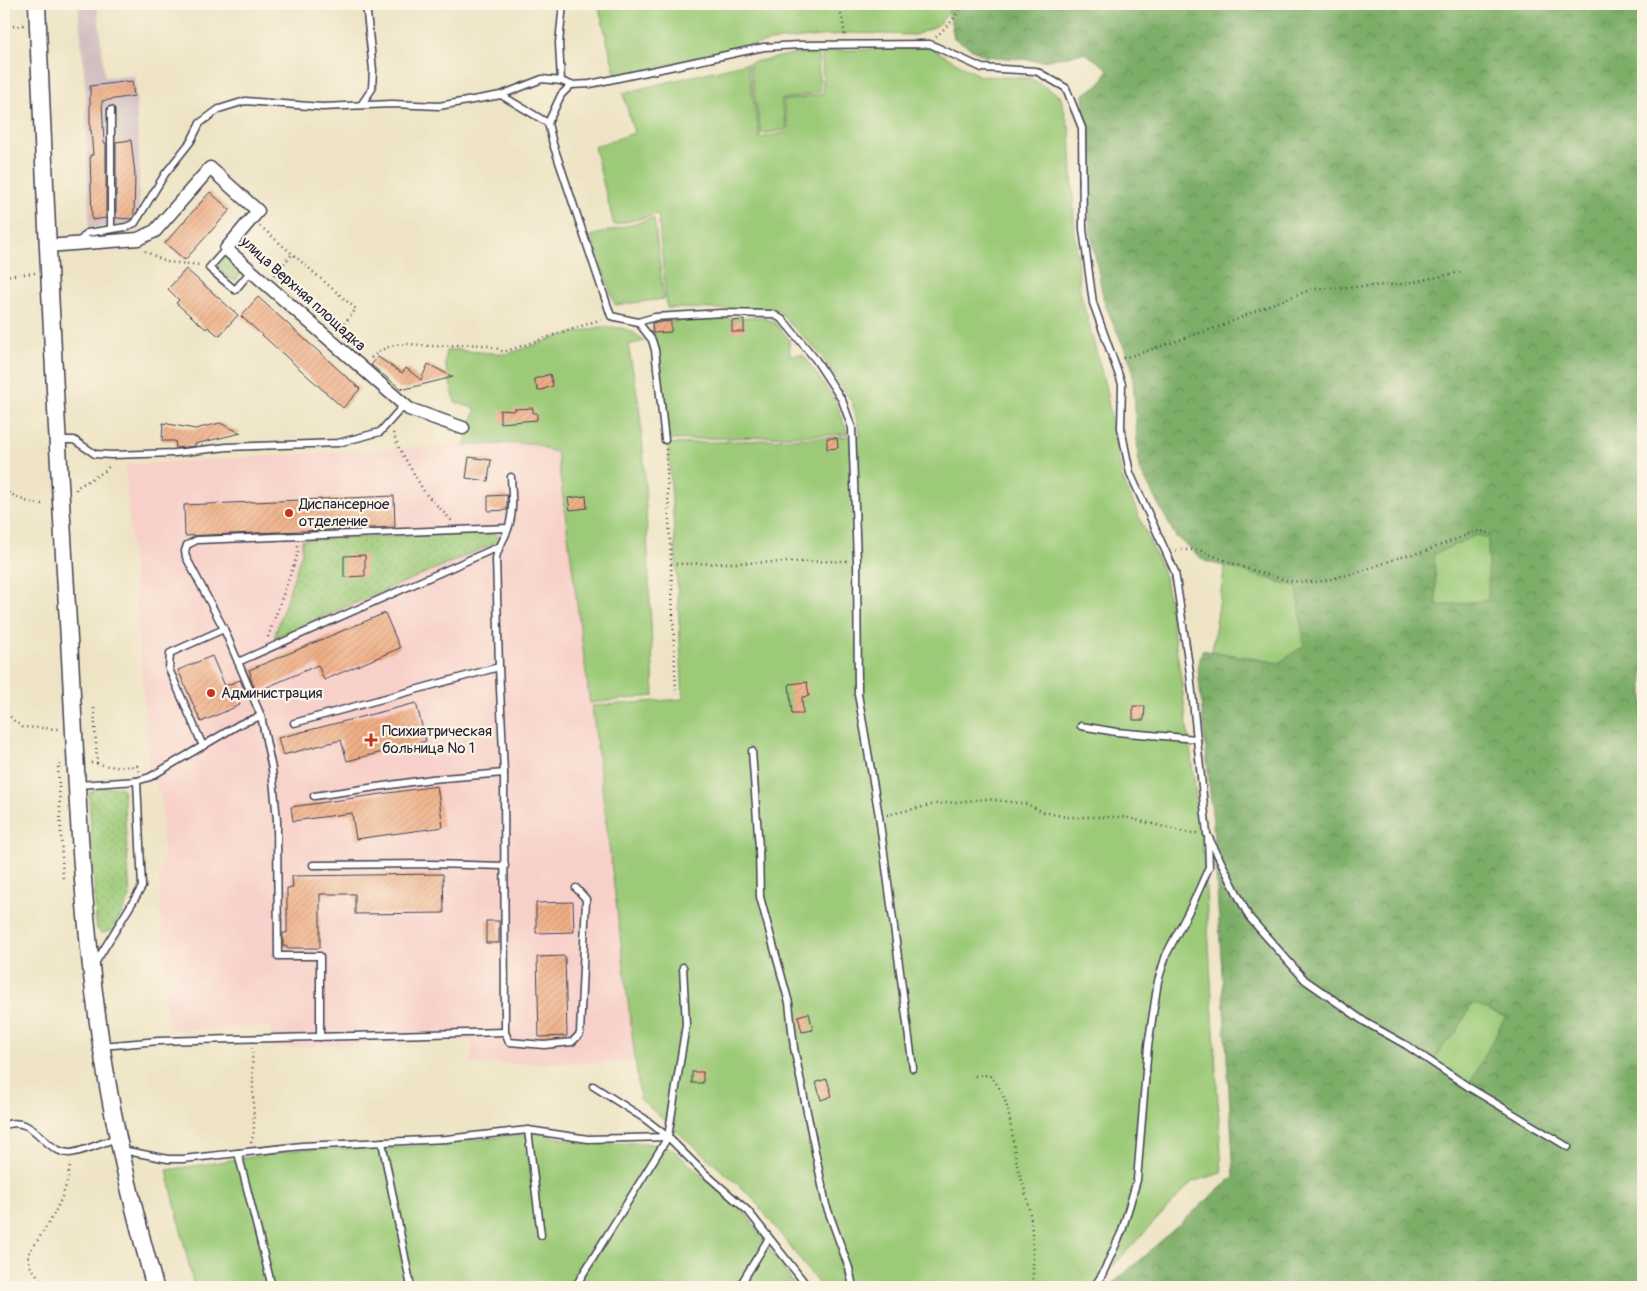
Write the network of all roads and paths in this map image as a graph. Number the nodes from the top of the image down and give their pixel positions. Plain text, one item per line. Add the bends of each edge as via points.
1 (37, 4) edge
2 (366, 4) edge
3 (563, 4) edge
4 (840, 4) edge
5 (964, 4) edge
6 (38, 24) junction
7 (4, 25) edge
8 (930, 44) junction
9 (846, 45) junction
10 (560, 81) junction
11 (571, 85) junction
12 (501, 94) junction
13 (361, 106) junction
14 (111, 110) dead end
15 (548, 123) junction
16 (252, 218) junction
17 (111, 229) junction
18 (78, 243) junction
19 (47, 246) junction
20 (226, 249) junction
21 (144, 251) dead end
22 (293, 253) junction
23 (209, 268) junction
24 (252, 271) junction
25 (38, 272) dead end
26 (1462, 272) dead end
27 (4, 276) edge
28 (266, 284) junction
29 (611, 316) junction
30 (638, 322) junction
31 (330, 341) junction
32 (1114, 360) junction
33 (361, 367) junction
34 (404, 405) junction
35 (389, 422) junction
36 (463, 428) dead end
37 (57, 440) junction
38 (665, 440) joint
39 (119, 455) junction
40 (511, 477) dead end
41 (4, 490) edge
42 (61, 504) junction
43 (508, 528) junction
44 (463, 530) junction
45 (297, 536) junction
46 (1492, 536) dead end
47 (498, 547) junction
48 (1165, 550) junction
49 (857, 561) junction
50 (671, 564) junction
51 (224, 629) junction
52 (262, 651) junction
53 (238, 662) junction
54 (499, 667) junction
55 (676, 694) dead end
56 (4, 709) edge
57 (260, 716) junction
58 (294, 722) dead end
59 (1080, 726) dead end
60 (61, 729) dead end
61 (1196, 739) junction
62 (203, 746) junction
63 (752, 751) dead end
64 (97, 763) dead end
65 (504, 773) junction
66 (140, 780) junction
67 (78, 785) junction
68 (314, 796) dead end
69 (879, 816) junction
70 (1207, 834) junction
71 (313, 865) dead end
72 (505, 866) junction
73 (576, 888) dead end
74 (683, 967) dead end
75 (91, 971) junction
76 (505, 1032) junction
77 (320, 1037) junction
78 (252, 1039) junction
79 (101, 1046) junction
80 (913, 1068) dead end
81 (975, 1076) dead end
82 (593, 1086) dead end
83 (4, 1125) edge
84 (528, 1130) junction
85 (668, 1137) junction
86 (382, 1142) junction
87 (120, 1143) junction
88 (1568, 1147) dead end
89 (250, 1151) junction
90 (238, 1153) junction
91 (70, 1154) junction
92 (541, 1235) dead end
93 (769, 1238) junction
94 (46, 1287) edge
95 (155, 1287) edge
96 (272, 1287) edge
97 (411, 1287) edge
98 (575, 1287) edge
99 (739, 1287) edge
100 (808, 1287) edge
101 (853, 1287) edge
102 (1033, 1287) edge
103 (1094, 1287) edge

1 - 6 street
2 - 13 lane via 373,70 372,89
3 - 10 lane
4 - 9 path
5 - 8 path
6 - 7 path
6 - 19 street
8 - 9 lane
8 - 32 lane via 982,68 1036,70 1066,88 1082,128 1084,229 1093,303
9 - 11 lane via 764,47 590,84
10 - 11 lane
10 - 12 lane via 542,79
11 - 15 lane via 561,95
12 - 13 lane via 439,106
12 - 15 lane
13 - 17 lane via 322,107 245,100 219,109 200,123 136,223
14 - 17 lane
15 - 29 lane
16 - 18 street, улица Верхняя площадка via 258,210 210,168 146,236
16 - 20 street, улица Верхняя площадка
16 - 22 path
17 - 18 lane via 87,233
18 - 19 street, улица Верхняя площадка
19 - 37 street
20 - 23 lane
20 - 24 street, улица Верхняя площадка
21 - 23 path via 166,262 207,265
22 - 28 path
22 - 31 path via 356,309
23 - 24 lane via 235,290
24 - 28 street, улица Верхняя площадка
25 - 27 path
26 - 32 path via 1403,284 1313,290 1224,325
28 - 31 street, улица Верхняя площадка
29 - 30 lane
29 - 33 path via 503,352 498,348 470,345 397,345 383,349
30 - 38 lane via 652,340 655,350
30 - 49 lane via 655,317 722,312 773,314 783,320 842,400 852,428
31 - 33 street, улица Верхняя площадка
32 - 48 lane via 1122,384 1121,428 1130,473
33 - 34 street, улица Верхняя площадка
34 - 35 lane
34 - 36 street, улица Верхняя площадка
35 - 39 lane via 380,432 338,443
35 - 44 path via 399,448 425,493
37 - 39 lane via 74,440 95,454
37 - 42 street
38 - 50 path
39 - 42 path via 105,471 76,488 76,503
40 - 43 lane via 512,514
41 - 42 path via 35,505
42 - 67 street
43 - 44 lane
43 - 47 lane
44 - 45 lane
45 - 51 lane via 197,540 187,545 186,557
45 - 52 path via 298,553
46 - 48 path via 1477,531 1423,552 1318,582 1289,581 1200,550
47 - 52 lane
47 - 54 lane
48 - 61 lane via 1175,572
49 - 50 path
49 - 69 lane via 858,694
50 - 55 path
51 - 53 lane
51 - 62 lane via 170,653 169,669
52 - 53 lane
53 - 57 lane
54 - 58 lane
54 - 65 lane
56 - 60 path via 22,727
57 - 62 lane
57 - 77 lane via 272,769 277,820 278,956 320,956
59 - 61 lane
61 - 70 lane
62 - 66 lane
63 - 101 lane via 760,898 789,1003 794,1048 826,1205
64 - 66 path via 114,767 137,766
65 - 68 lane via 432,779
65 - 72 lane
66 - 67 lane
66 - 75 lane via 142,886
67 - 75 street
69 - 70 path via 935,804 987,799 1027,804 1043,812 1066,817 1124,817 1189,833
69 - 80 lane
70 - 88 lane via 1249,917 1305,980 1365,1022
70 - 103 lane via 1208,867 1166,955 1158,981 1148,1046 1137,1180 1122,1231
71 - 72 lane
72 - 76 lane
73 - 76 lane via 586,899 580,1034 572,1042 544,1045 509,1042
74 - 85 lane via 686,1025
75 - 79 street
76 - 77 lane
77 - 78 lane
78 - 79 lane
78 - 89 path via 254,1131
79 - 87 street
81 - 102 path via 989,1076 1003,1093 1016,1160 1028,1200 1034,1241
82 - 85 lane
83 - 91 lane via 26,1124 59,1151
84 - 85 lane via 588,1139
84 - 86 lane
84 - 92 lane
85 - 93 lane via 748,1212
85 - 98 lane
86 - 89 lane
86 - 97 lane
87 - 90 lane via 168,1159
87 - 91 lane
87 - 95 street
89 - 90 lane
90 - 96 lane
91 - 94 path via 69,1172 60,1201 28,1254 30,1266
93 - 99 lane
93 - 100 lane

